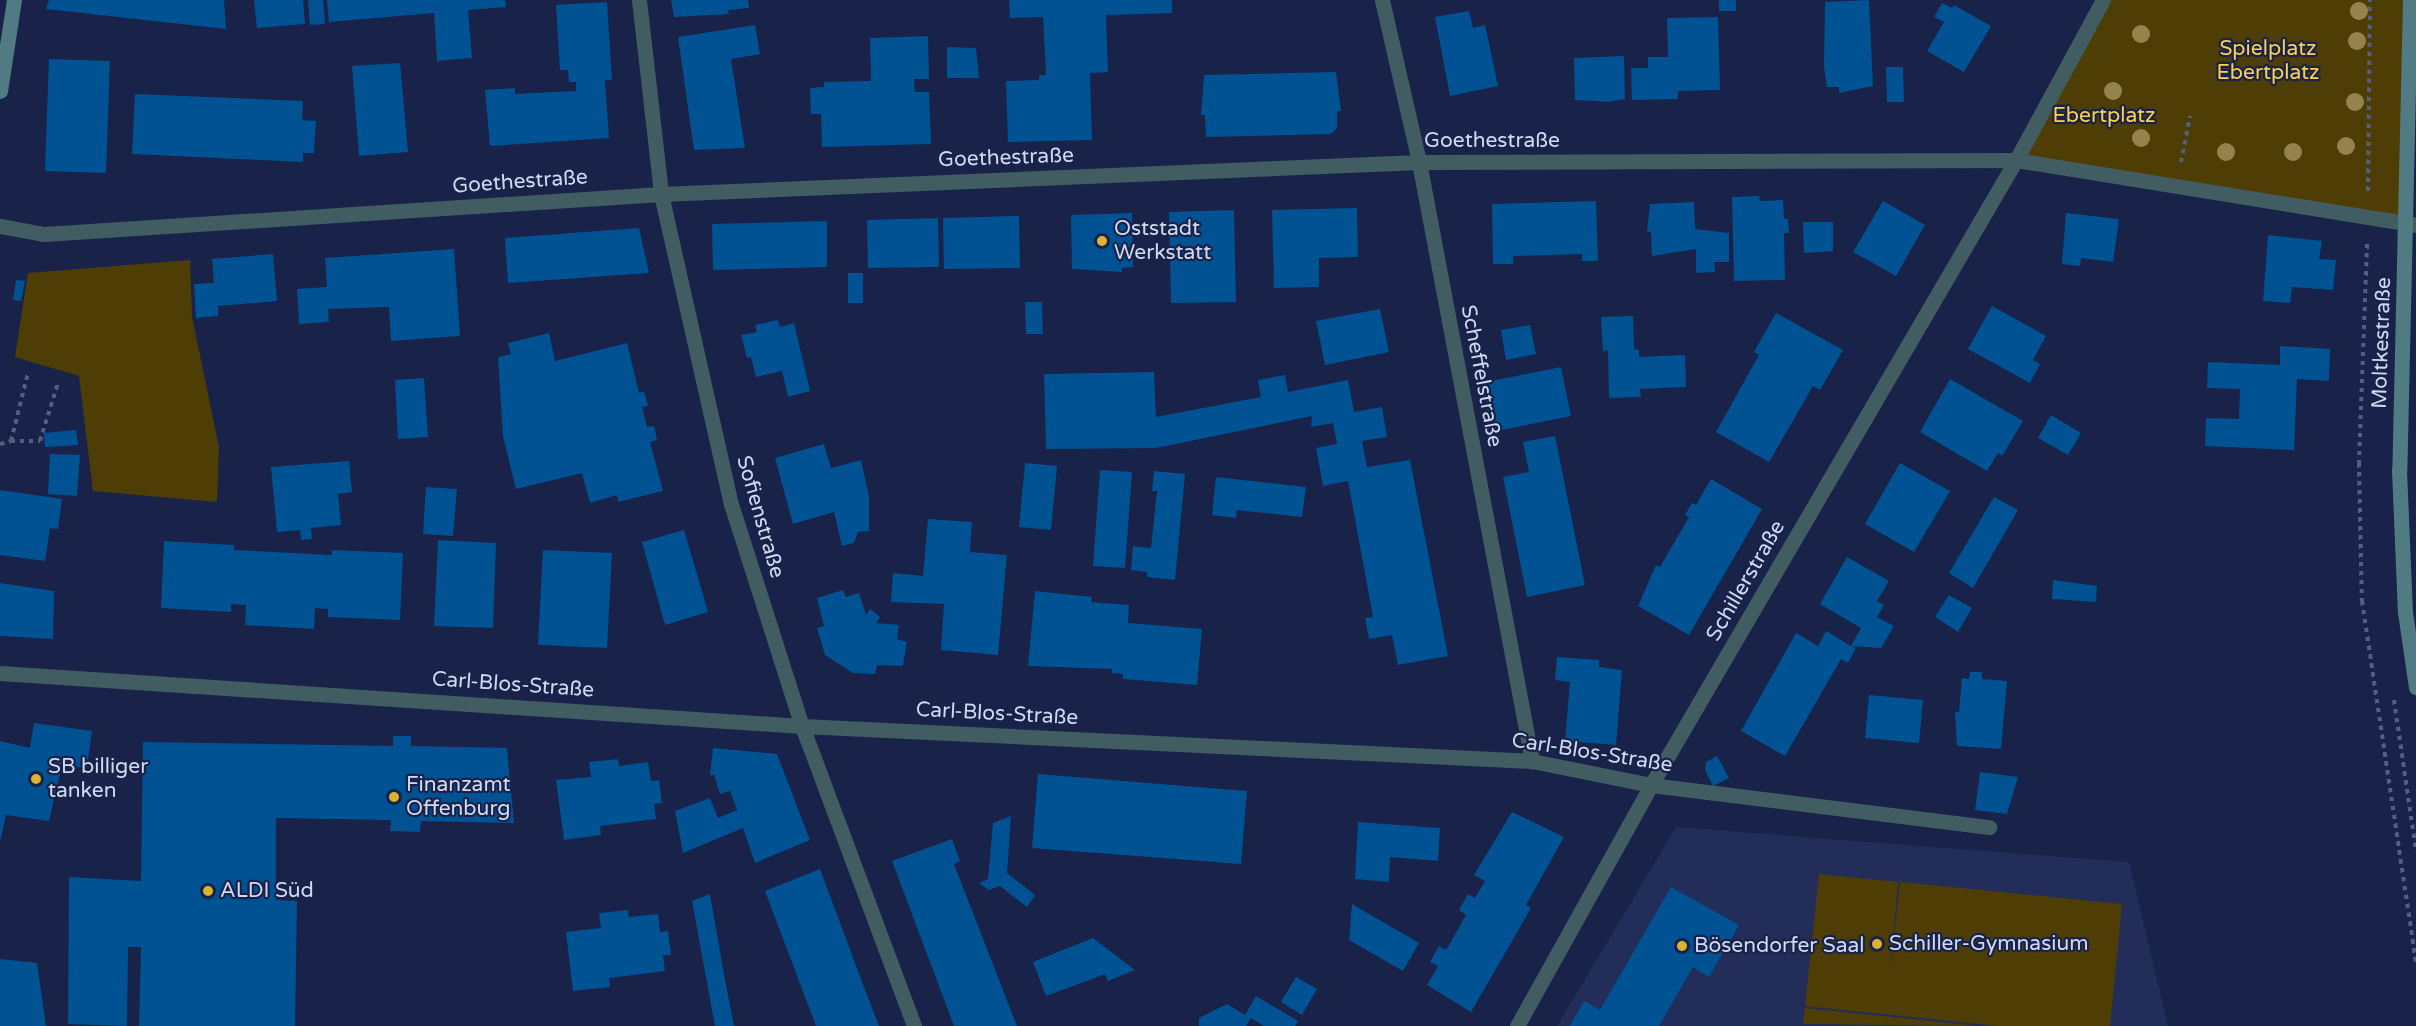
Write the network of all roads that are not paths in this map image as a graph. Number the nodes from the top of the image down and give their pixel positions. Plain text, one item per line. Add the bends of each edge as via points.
1 (14, 0) edge
2 (639, 0) edge
3 (1382, 0) edge
4 (2103, 0) edge
5 (2410, 0) edge
6 (0, 91) edge
7 (2016, 160) junction
8 (1419, 162) junction
9 (662, 194) junction
10 (2412, 225) edge
11 (0, 226) edge
12 (0, 673) edge
13 (2416, 687) edge
14 (802, 726) junction
15 (1532, 760) junction
16 (1651, 785) junction
17 (1989, 827) dead end
18 (914, 1026) edge
19 (1517, 1026) edge

1 - 6 street
2 - 9 street, Sofienstraße
3 - 8 street, Scheffelstraße
4 - 7 street
5 - 10 street, Moltkestraße
7 - 8 street, Goethestraße
7 - 10 street
7 - 16 street, Schillerstraße
8 - 9 street, Goethestraße
8 - 15 street, Scheffelstraße
9 - 11 street, Goethestraße via 44,234
9 - 14 street, Sofienstraße via 731,504
10 - 13 street, Moltkestraße via 2399,470 2405,612
12 - 14 street, Carl-Blos-Straße
14 - 15 street, Carl-Blos-Straße
14 - 18 street, Sofienstraße
15 - 16 street, Carl-Blos-Straße
16 - 17 street, Carl-Blos-Straße
16 - 19 street, Schillerstraße

